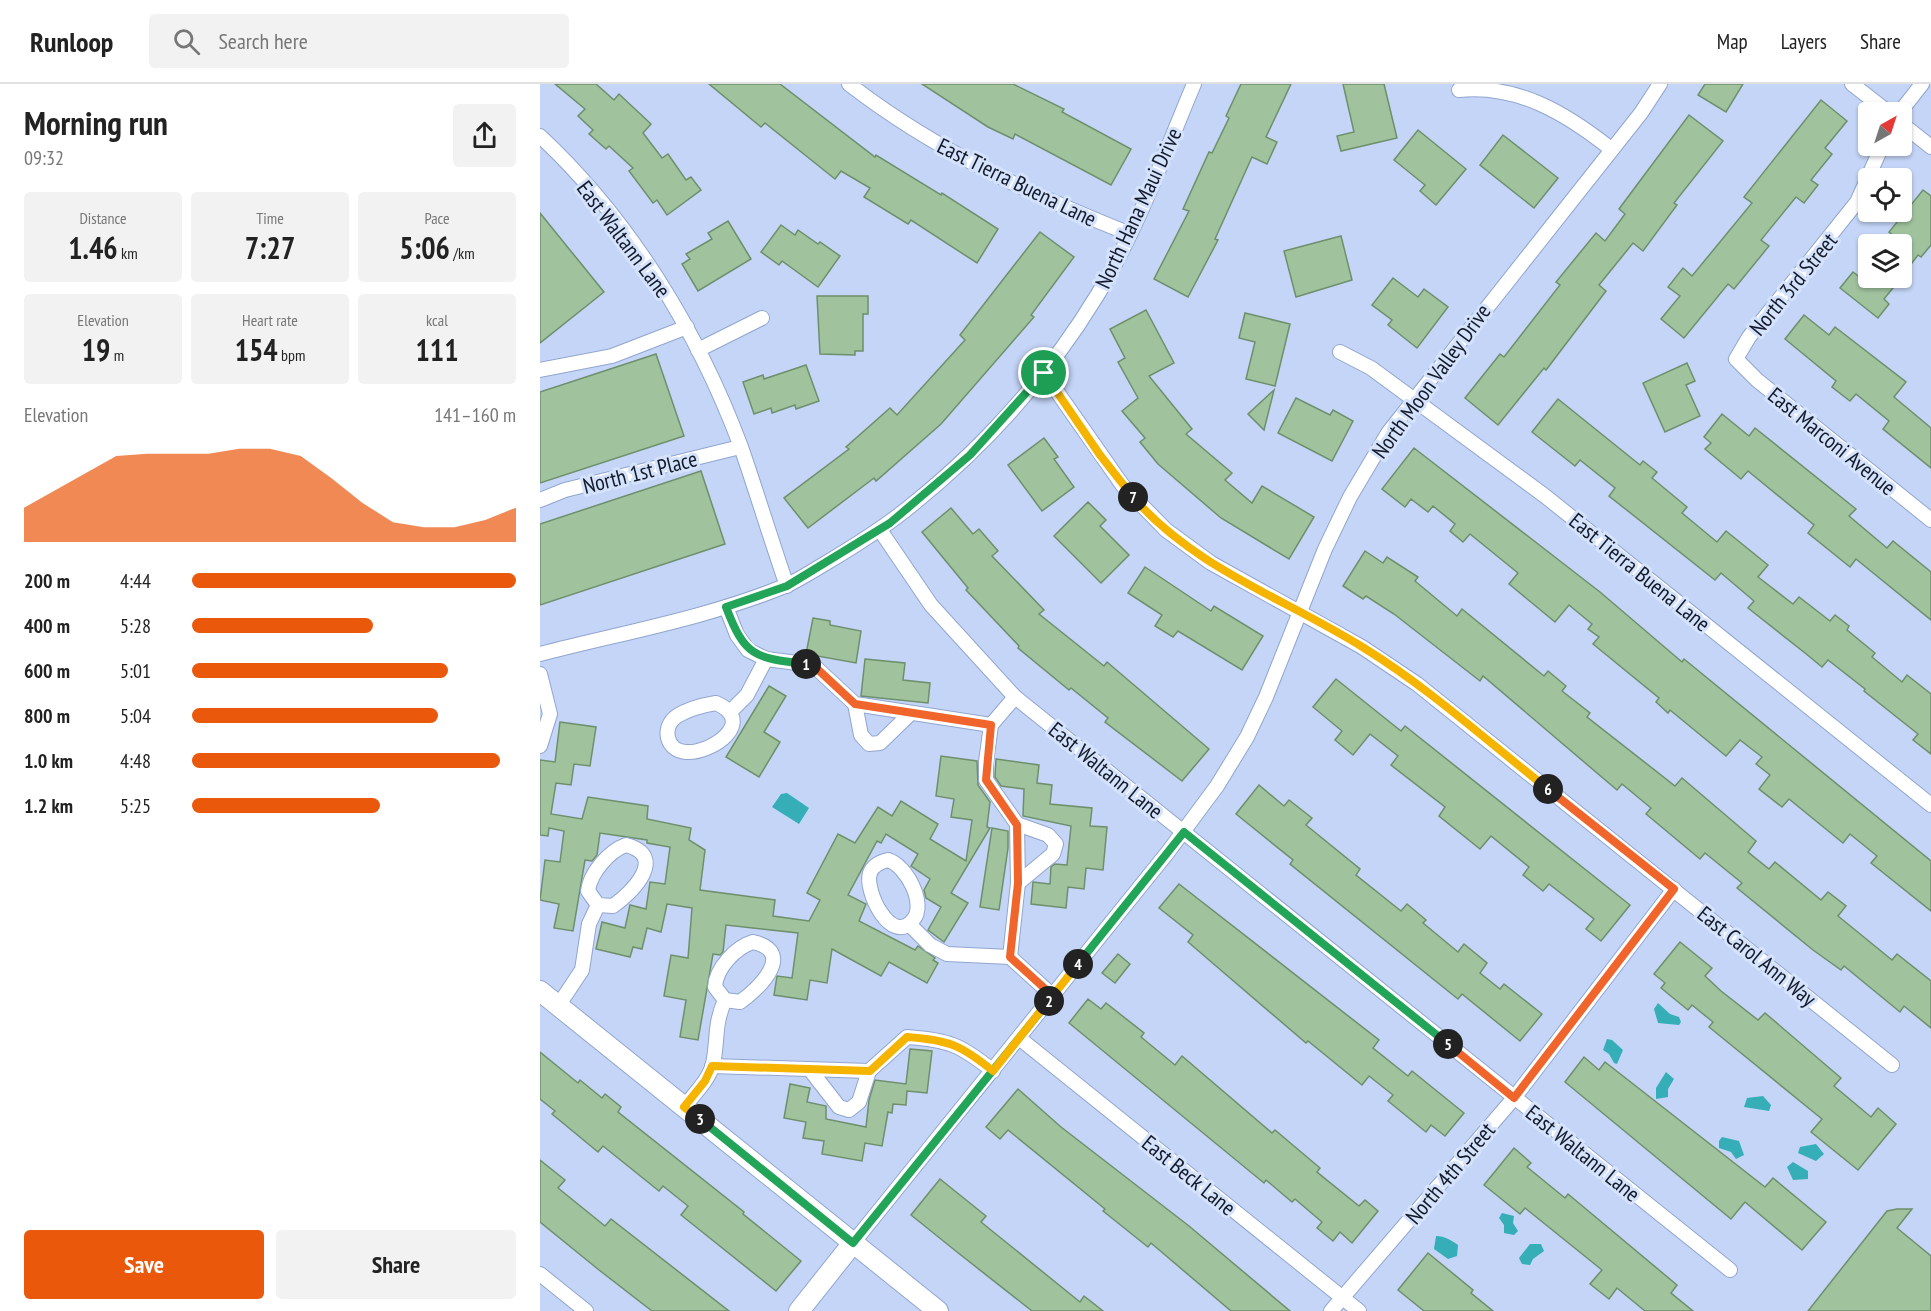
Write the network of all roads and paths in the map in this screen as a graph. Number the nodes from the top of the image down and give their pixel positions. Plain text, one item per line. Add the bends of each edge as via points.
1 (849, 84) edge
2 (1194, 84) edge
3 (1660, 84) edge
4 (1852, 84) edge
5 (1922, 84) edge
6 (1459, 90) dead end
7 (1875, 102) edge
8 (1908, 102) edge
9 (1912, 132) edge
10 (540, 136) edge
11 (1931, 147) edge
12 (1611, 149) junction
13 (1878, 156) edge
14 (1130, 234) junction
15 (762, 318) dead end
16 (687, 327) junction
17 (698, 350) junction
18 (1340, 352) dead end
19 (1736, 359) joint
20 (540, 370) edge
21 (1044, 373) junction
22 (1414, 399) junction
23 (740, 447) junction
24 (540, 500) edge
25 (1931, 520) edge
26 (880, 530) junction
27 (787, 586) junction
28 (726, 607) junction
29 (1300, 611) junction
30 (540, 654) edge
31 (766, 659) junction
32 (540, 674) edge
33 (1015, 697) junction
34 (855, 704) junction
35 (730, 712) junction
36 (911, 713) junction
37 (991, 725) junction
38 (540, 746) edge
39 (1931, 805) edge
40 (1017, 825) junction
41 (1184, 832) junction
42 (1018, 883) junction
43 (1674, 889) junction
44 (598, 904) junction
45 (909, 924) junction
46 (1010, 957) junction
47 (540, 991) edge
48 (1053, 996) junction
49 (725, 1000) junction
50 (558, 1006) junction
51 (1019, 1038) junction
52 (1892, 1065) dead end
53 (712, 1066) junction
54 (811, 1071) junction
55 (870, 1071) junction
56 (993, 1071) junction
57 (1514, 1098) junction
58 (684, 1107) junction
59 (853, 1243) junction
60 (1730, 1270) dead end
61 (540, 1274) edge
62 (1342, 1298) junction
63 (586, 1311) edge
64 (799, 1311) edge
65 (938, 1311) edge
66 (1331, 1311) edge
67 (1359, 1311) edge

1 - 14 street, East Tierra Buena Lane via 959,157 1022,189
2 - 14 street, North Hana Maui Drive
3 - 12 street, North Moon Valley Drive
4 - 7 street
5 - 8 street
6 - 12 street via 1478,85 1509,88 1538,99
9 - 11 street
10 - 16 street, East Waltann Lane via 620,226
12 - 22 street, North Moon Valley Drive
13 - 19 street, North 3rd Street via 1857,202 1749,337
14 - 21 street, North Hana Maui Drive via 1099,293
15 - 17 street
16 - 17 street, East Waltann Lane
16 - 20 street via 612,356
17 - 23 street, East Waltann Lane
18 - 22 street, East Tierra Buena Lane via 1371,368
19 - 25 street, East Marconi Avenue
21 - 26 street, North Hana Maui Drive via 970,455
21 - 29 street, East Carol Ann Way via 1143,509 1205,559
22 - 29 street, North Moon Valley Drive via 1388,433 1350,497
22 - 39 street, East Tierra Buena Lane via 1545,496
23 - 24 street, North 1st Place via 565,490
23 - 27 street, East Waltann Lane
26 - 27 street, North Hana Maui Drive
26 - 33 street, East Waltann Lane via 931,605
27 - 28 street, North Hana Maui Drive
28 - 30 street, North Hana Maui Drive
28 - 31 street via 736,635 748,650
29 - 41 street, North Moon Valley Drive via 1247,737
29 - 43 street, East Carol Ann Way via 1417,684
31 - 34 street via 813,665
31 - 35 street via 747,695
32 - 38 street via 550,714
33 - 37 street
33 - 41 street, East Waltann Lane
34 - 36 street
34 - 36 street via 861,735 869,744 880,743
35 - 35 street via 716,703 678,716 669,723 670,744 689,753 727,737 733,728
36 - 37 street
37 - 40 street via 986,780
40 - 42 street
40 - 42 street via 1048,835 1056,844 1053,854
41 - 48 street, North Moon Valley Drive
41 - 57 street, East Waltann Lane
42 - 46 street
43 - 52 street, East Carol Ann Way
43 - 57 street, North 4th Street
44 - 44 street via 614,906 643,877 644,856 637,848 626,845 616,849 589,880 588,891
44 - 50 street via 589,924 582,970
45 - 45 street via 918,910 905,871 888,860 877,863 868,882 884,920 893,926
45 - 46 street via 947,954
46 - 48 street
47 - 50 street
48 - 51 street, North Moon Valley Drive
49 - 49 street via 740,1002 770,973 774,963 764,944 743,945 716,976 715,987
49 - 53 street via 717,1018
50 - 58 street
51 - 56 street, North Moon Valley Drive
51 - 62 street, East Beck Lane
53 - 54 street
53 - 58 street
54 - 55 street
54 - 55 street via 839,1107 849,1110 859,1102
55 - 56 street via 907,1037 937,1039 966,1049
56 - 59 street, North Moon Valley Drive
57 - 60 street, East Waltann Lane
57 - 62 street, North 4th Street
58 - 59 street
59 - 64 street, North Moon Valley Drive
59 - 65 street
61 - 63 street
62 - 66 street, North 4th Street
62 - 67 street, East Beck Lane

